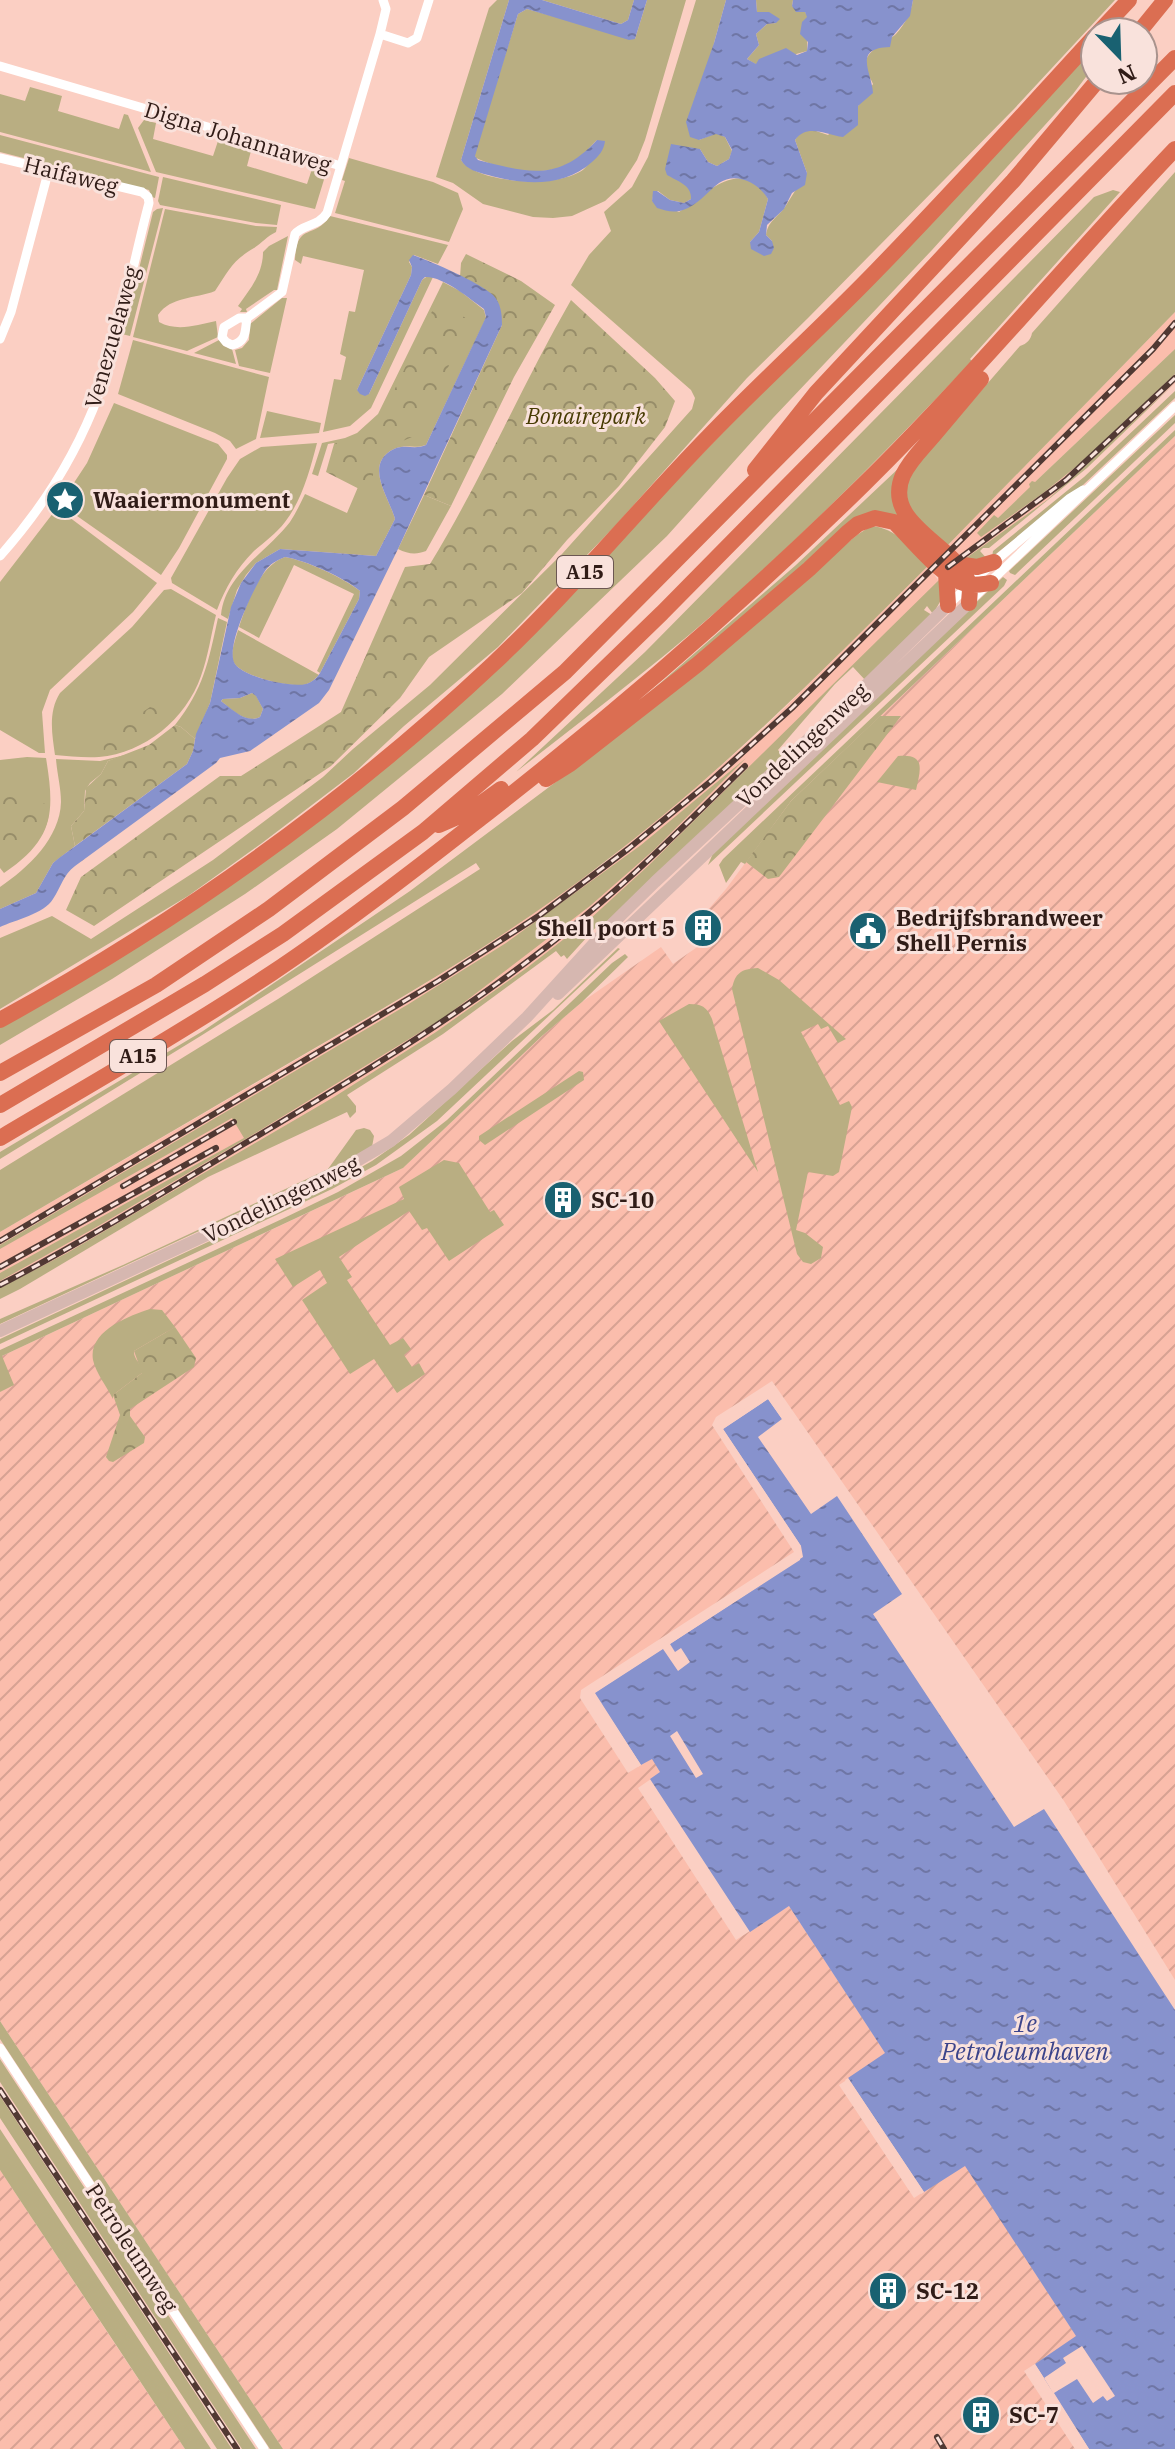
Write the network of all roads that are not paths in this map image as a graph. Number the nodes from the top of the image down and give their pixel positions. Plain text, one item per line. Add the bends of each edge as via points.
1 (383, 0) edge
2 (429, 0) edge
3 (1129, 0) edge
4 (1165, 0) edge
5 (1114, 16) edge
6 (1152, 16) edge
7 (380, 34) junction
8 (1079, 53) edge
9 (1175, 58) edge
10 (0, 66) edge
11 (1175, 93) edge
12 (1085, 96) edge
13 (1175, 149) edge
14 (0, 158) edge
15 (341, 166) junction
16 (49, 169) junction
17 (142, 192) joint
18 (247, 318) dead end
19 (0, 339) edge
20 (982, 370) junction
21 (1175, 406) edge
22 (1089, 487) junction
23 (704, 534) junction
24 (0, 556) edge
25 (994, 562) junction
26 (952, 569) junction
27 (991, 583) junction
28 (970, 585) junction
29 (969, 603) junction
30 (948, 605) junction
31 (707, 629) junction
32 (423, 832) junction
33 (464, 832) junction
34 (527, 1017) junction
35 (0, 1020) edge
36 (0, 1073) edge
37 (0, 1105) edge
38 (0, 1138) edge
39 (1, 1331) edge
40 (0, 2048) edge
41 (264, 2449) edge

1 - 7 street
2 - 7 street via 417,38 408,43
3 - 5 highway, A15
4 - 6 highway
7 - 15 street
8 - 35 highway, A15 via 877,270 703,441 577,580 417,733 193,904
9 - 23 highway, A15
10 - 15 street, Digna Johannaweg
11 - 32 highway, A15 via 662,613 532,739
12 - 23 highway, A15 via 816,393
13 - 20 highway, A15
14 - 16 street, Haifaweg
15 - 18 street, Digna Johannaweg via 324,218 295,234 282,292
16 - 17 street, Haifaweg
16 - 19 street
17 - 24 street, Venezuelaweg via 149,203 92,411 60,474
20 - 26 highway, A15 via 900,483 906,514
20 - 31 highway, A15
21 - 22 street, Vondelingenweg
22 - 25 street, Vondelingenweg
22 - 27 street, Vondelingenweg
23 - 36 highway, A15 via 565,672 332,863 156,985
25 - 26 highway
25 - 28 street, Vondelingenweg
26 - 28 highway, A15
26 - 30 highway
26 - 33 highway, A15 via 894,522 875,518 858,524 629,718 570,764
27 - 28 highway
27 - 29 street, Vondelingenweg
28 - 29 highway
28 - 30 street, Vondelingenweg
29 - 34 street, Vondelingenweg via 549,1003
30 - 34 street, Vondelingenweg via 655,882
31 - 32 highway, A15 via 469,812
31 - 33 highway, A15 via 615,712
32 - 37 highway, A15 via 283,934
33 - 38 highway, A15 via 274,972
34 - 39 street, Vondelingenweg via 413,1125 369,1156
40 - 41 street, Petroleumweg

